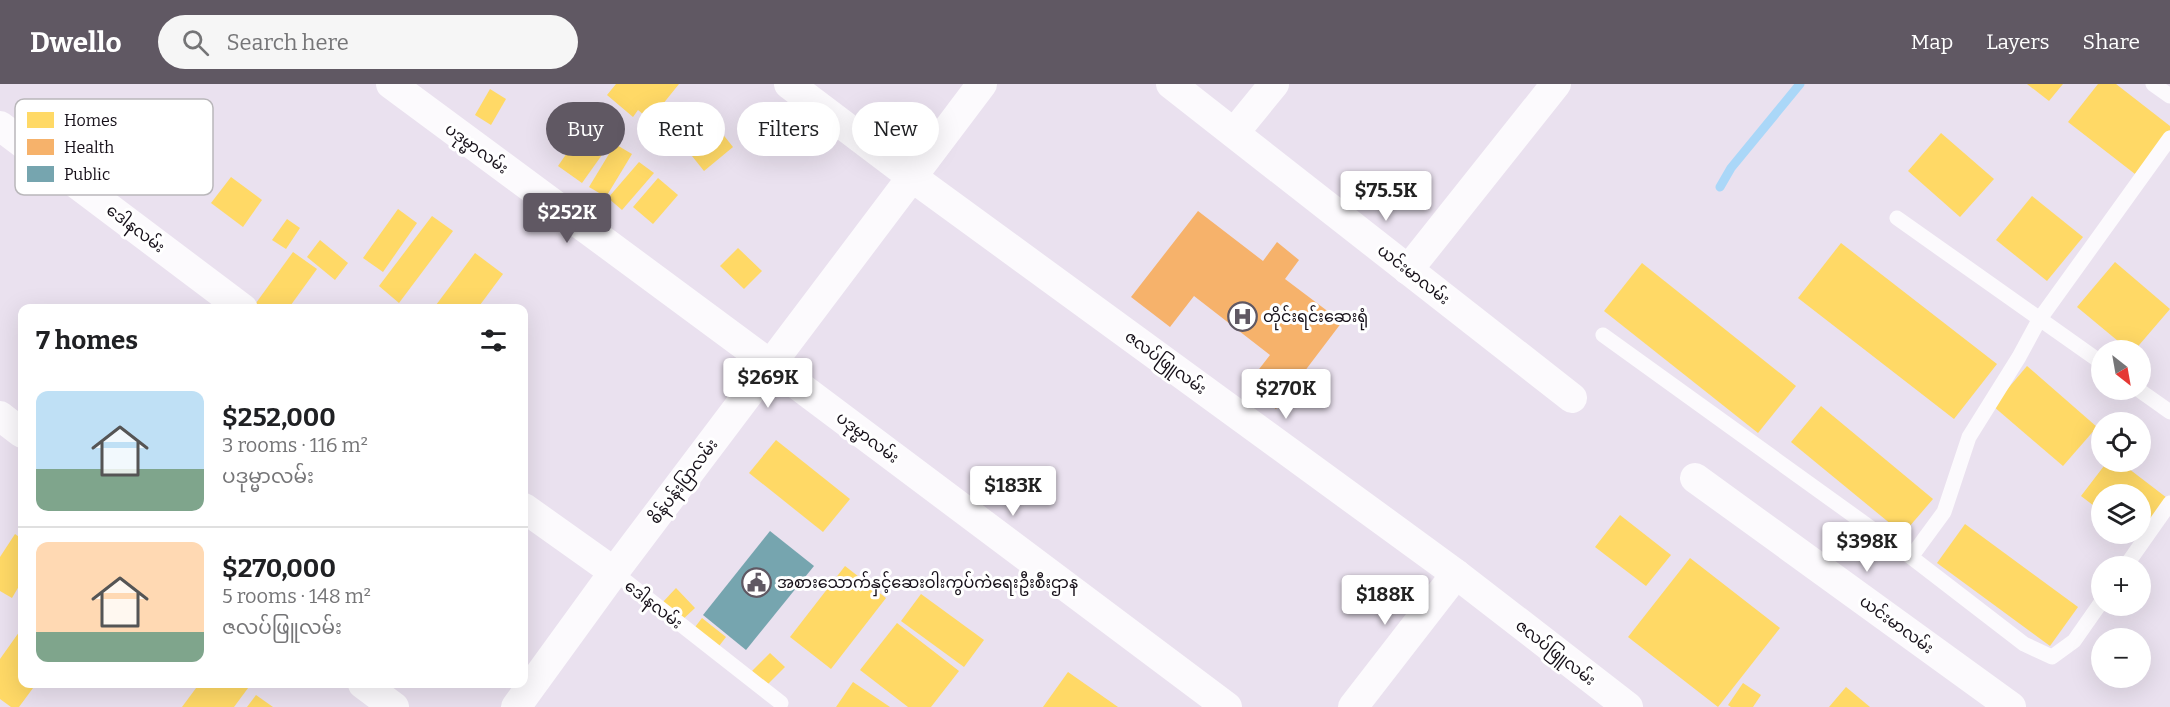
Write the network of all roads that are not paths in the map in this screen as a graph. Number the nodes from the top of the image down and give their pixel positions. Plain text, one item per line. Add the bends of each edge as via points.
1 (391, 84) edge
2 (789, 84) edge
3 (982, 84) edge
4 (1171, 84) edge
5 (1274, 84) edge
6 (1556, 84) edge
7 (2153, 84) edge
8 (2170, 96) edge
9 (0, 126) edge
10 (1234, 134) junction
11 (15, 137) edge
12 (2170, 138) edge
13 (912, 177) junction
14 (92, 195) edge
15 (1897, 219) dead end
16 (1408, 270) junction
17 (236, 304) edge
18 (2039, 320) junction
19 (1603, 335) dead end
20 (2091, 355) edge
21 (771, 365) junction
22 (1572, 398) dead end
23 (2151, 399) edge
24 (2170, 412) edge
25 (0, 416) edge
26 (18, 429) edge
27 (1695, 478) dead end
28 (2170, 503) edge
29 (528, 511) edge
30 (2133, 556) edge
31 (1911, 557) junction
32 (614, 572) junction
33 (1456, 574) junction
34 (2092, 616) edge
35 (368, 688) edge
36 (781, 703) dead end
37 (394, 707) edge
38 (516, 707) edge
39 (1227, 707) edge
40 (1353, 707) edge
41 (1628, 707) edge
42 (2011, 707) edge

1 - 21 street, ပဒုမ္မာလမ်း
2 - 13 street, ဇလပ်ဖြူလမ်း
3 - 13 street, စိန်ပန်းပြာလမ်း
4 - 10 street, ယင်းမာလမ်း
5 - 10 street
6 - 16 street
7 - 8 lane
9 - 11 street, ဒေါနလမ်း
10 - 16 street, ယင်းမာလမ်း
12 - 18 lane
13 - 21 street, စိန်ပန်းပြာလမ်း
13 - 33 street, ဇလပ်ဖြူလမ်း
14 - 17 street, ဒေါနလမ်း
15 - 18 lane
16 - 22 street, ယင်းမာလမ်း
18 - 20 lane
18 - 31 lane via 1969,437 1944,512
19 - 31 lane
21 - 32 street, စိန်ပန်းပြာလမ်း
21 - 39 street, ပဒုမ္မာလမ်း
23 - 24 lane
25 - 26 street
27 - 42 street, ယင်းမာလမ်း
28 - 30 lane
29 - 32 street, ဒေါနလမ်း
31 - 34 lane via 2024,644 2052,657 2074,641
32 - 36 lane, ဒေါနလမ်း
32 - 38 street, စိန်ပန်းပြာလမ်း
33 - 40 street
33 - 41 street, ဇလပ်ဖြူလမ်း
35 - 37 street

